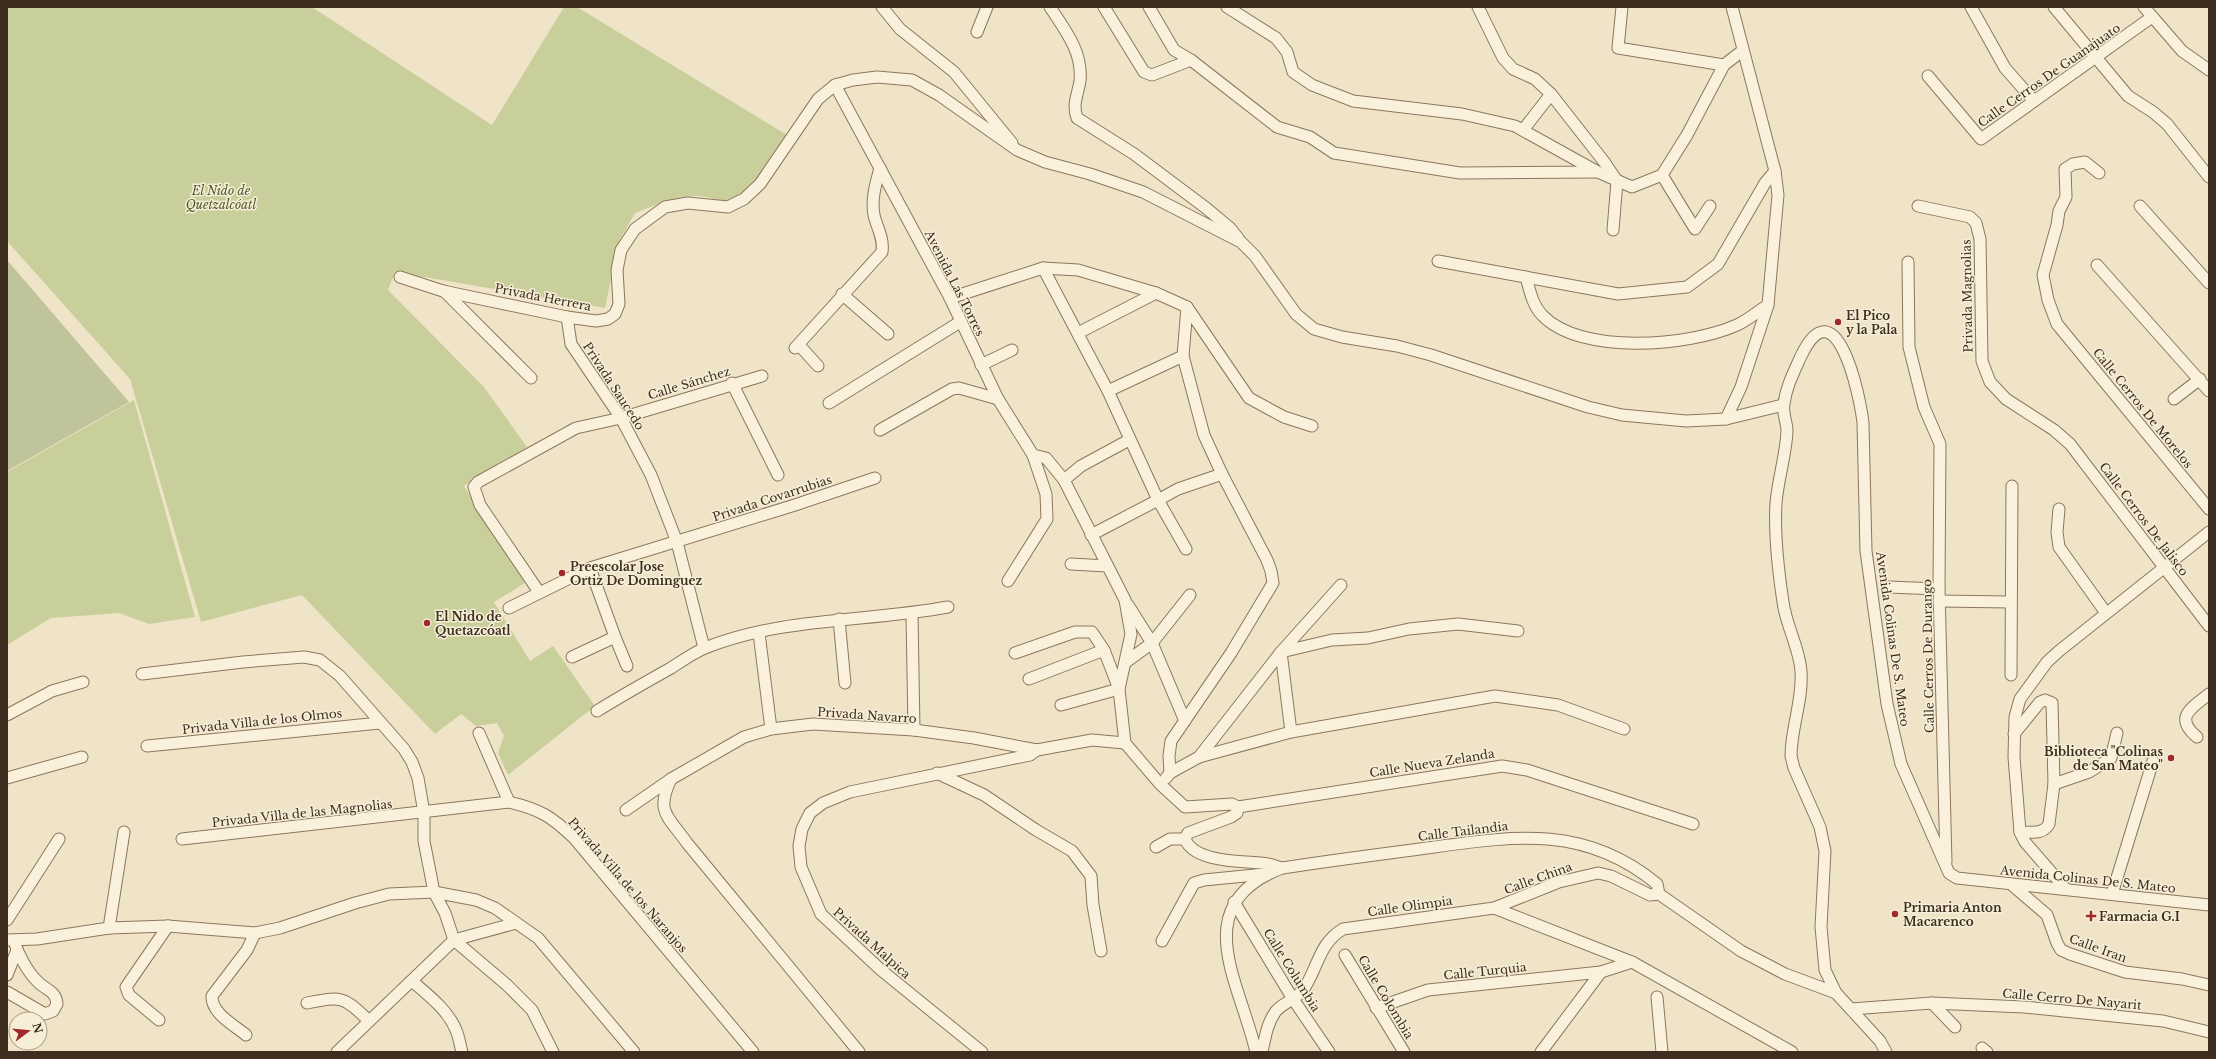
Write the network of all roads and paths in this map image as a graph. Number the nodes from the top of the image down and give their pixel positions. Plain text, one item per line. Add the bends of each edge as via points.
1 (882, 7) edge
2 (987, 7) edge
3 (1050, 7) edge
4 (1104, 7) edge
5 (1149, 7) edge
6 (1227, 7) edge
7 (1478, 7) edge
8 (1622, 7) edge
9 (1732, 7) edge
10 (1971, 7) edge
11 (2054, 7) edge
12 (2144, 7) edge
13 (2152, 17) junction
14 (977, 32) dead end
15 (1742, 51) junction
16 (2096, 58) junction
17 (1191, 60) junction
18 (1724, 64) junction
19 (2209, 70) edge
20 (1928, 76) dead end
21 (835, 85) junction
22 (1551, 94) junction
23 (2034, 101) junction
24 (1523, 130) junction
25 (1017, 150) junction
26 (880, 168) junction
27 (1774, 171) junction
28 (1598, 172) junction
29 (2099, 173) dead end
30 (1662, 175) junction
31 (2209, 178) edge
32 (1617, 181) junction
33 (1710, 206) dead end
34 (1918, 206) dead end
35 (2140, 206) dead end
36 (1613, 230) dead end
37 (1241, 242) junction
38 (1438, 261) dead end
39 (1908, 262) dead end
40 (2097, 266) dead end
41 (1042, 268) junction
42 (400, 277) dead end
43 (1526, 277) junction
44 (2209, 283) edge
45 (443, 290) junction
46 (1156, 293) junction
47 (842, 294) junction
48 (950, 298) junction
49 (1768, 304) junction
50 (1187, 307) junction
51 (567, 317) junction
52 (960, 322) junction
53 (888, 334) dead end
54 (1078, 334) junction
55 (1012, 350) dead end
56 (1183, 356) junction
57 (981, 365) junction
58 (818, 366) dead end
59 (762, 376) dead end
60 (530, 378) dead end
61 (2200, 379) junction
62 (732, 383) junction
63 (1108, 391) junction
64 (2209, 391) edge
65 (998, 399) junction
66 (2174, 399) dead end
67 (829, 403) dead end
68 (1783, 405) junction
69 (621, 418) junction
70 (1726, 419) junction
71 (1312, 426) dead end
72 (880, 430) dead end
73 (2054, 430) joint
74 (1129, 440) junction
75 (1033, 455) junction
76 (1222, 474) junction
77 (778, 475) dead end
78 (875, 478) dead end
79 (1064, 480) junction
80 (2012, 486) dead end
81 (1158, 500) junction
82 (2058, 509) dead end
83 (2209, 509) edge
84 (2209, 532) edge
85 (1091, 535) junction
86 (676, 542) junction
87 (1186, 549) dead end
88 (1070, 564) dead end
89 (1107, 566) junction
90 (2165, 566) junction
91 (590, 568) junction
92 (1008, 581) dead end
93 (1341, 585) dead end
94 (1888, 587) dead end
95 (1939, 588) junction
96 (539, 592) junction
97 (1190, 595) dead end
98 (1125, 600) junction
99 (1940, 601) junction
100 (2010, 602) junction
101 (509, 608) dead end
102 (948, 608) dead end
103 (2106, 613) junction
104 (912, 614) junction
105 (839, 619) junction
106 (2209, 626) edge
107 (1518, 632) dead end
108 (759, 633) junction
109 (615, 637) junction
110 (1152, 643) junction
111 (704, 648) junction
112 (1104, 650) junction
113 (1281, 652) junction
114 (1015, 653) dead end
115 (572, 657) dead end
116 (1126, 662) junction
117 (627, 666) dead end
118 (142, 674) dead end
119 (2011, 675) dead end
120 (1029, 679) dead end
121 (83, 682) dead end
122 (844, 683) dead end
123 (1119, 689) junction
124 (2209, 694) edge
125 (1061, 705) dead end
126 (597, 710) dead end
127 (7, 715) edge
128 (1185, 721) junction
129 (380, 723) junction
130 (771, 729) junction
131 (1624, 729) dead end
132 (914, 730) junction
133 (1291, 732) junction
134 (479, 733) dead end
135 (2117, 733) dead end
136 (2014, 734) junction
137 (2197, 736) dead end
138 (1125, 743) junction
139 (147, 746) dead end
140 (1037, 750) junction
141 (82, 757) dead end
142 (1199, 757) junction
143 (2153, 760) dead end
144 (937, 773) junction
145 (1170, 773) junction
146 (7, 778) edge
147 (671, 779) junction
148 (1160, 784) junction
149 (2054, 784) junction
150 (509, 802) junction
151 (1238, 807) junction
152 (626, 810) dead end
153 (424, 813) junction
154 (1693, 824) dead end
155 (124, 832) dead end
156 (2020, 832) junction
157 (59, 839) dead end
158 (182, 839) dead end
159 (1185, 839) junction
160 (1156, 847) dead end
161 (1946, 867) junction
162 (1282, 868) junction
163 (1265, 874) junction
164 (2012, 884) junction
165 (2065, 888) junction
166 (434, 892) junction
167 (1659, 894) junction
168 (2112, 894) junction
169 (1234, 902) junction
170 (2209, 903) edge
171 (1494, 908) junction
172 (7, 920) edge
173 (516, 923) junction
174 (168, 926) junction
175 (109, 928) junction
176 (255, 933) junction
177 (454, 940) junction
178 (1162, 942) dead end
179 (13, 944) edge
180 (1101, 951) dead end
181 (1345, 955) dead end
182 (1632, 962) junction
183 (1601, 972) junction
184 (7, 975) edge
185 (412, 981) junction
186 (2209, 985) edge
187 (7, 992) edge
188 (1836, 993) junction
189 (1658, 997) dead end
190 (1293, 999) junction
191 (307, 1003) dead end
192 (1932, 1003) junction
193 (1376, 1008) junction
194 (1851, 1009) junction
195 (159, 1020) dead end
196 (369, 1021) junction
197 (1955, 1027) dead end
198 (2209, 1032) edge
199 (246, 1035) dead end
200 (337, 1052) edge
201 (462, 1052) edge
202 (553, 1052) edge
203 (634, 1052) edge
204 (753, 1052) edge
205 (859, 1052) edge
206 (982, 1052) edge
207 (1256, 1052) edge
208 (1262, 1052) edge
209 (1329, 1052) edge
210 (1404, 1052) edge
211 (1541, 1052) edge
212 (1662, 1052) edge
213 (1792, 1052) edge
214 (1886, 1052) edge

1 - 25 street via 900,30 954,72
2 - 14 street
3 - 37 street via 1070,37 1080,65 1080,82 1074,109 1077,118 1134,154 1230,228
4 - 17 street via 1144,72 1152,75
5 - 17 street via 1174,50
6 - 24 street via 1276,38 1288,52 1293,72 1319,88 1353,101 1462,114
7 - 22 street via 1503,58 1513,68 1535,79
8 - 18 street via 1618,48
9 - 15 street
10 - 23 street via 2005,68
11 - 16 street
12 - 13 street
13 - 16 street, Calle Cerros De Guanajuato
13 - 19 street via 2182,52
15 - 18 street
15 - 27 street
16 - 23 street, Calle Cerros De Guanajuato
16 - 31 street via 2128,96 2167,124
17 - 28 street via 1277,128 1310,137 1334,152 1460,173
18 - 30 street via 1687,135
20 - 23 street, Calle Cerros De Guanajuato via 1981,139
21 - 25 street via 877,77 912,80 939,95
21 - 26 street, Avenida Las Torres
21 - 51 street, Privada Herrera via 818,99 760,184 744,199 728,206 688,203 665,207 635,228 622,250 617,270 619,304 615,314 608,319 596,321
22 - 24 street
22 - 32 street
24 - 28 street
25 - 37 street via 1044,162 1143,192
26 - 47 street via 873,192 874,214 883,244 882,252
26 - 48 street, Avenida Las Torres
27 - 43 street via 1718,264 1687,287 1618,294
27 - 49 street via 1778,195
28 - 32 street
29 - 83 street, Calle Cerros De Morelos via 2085,162 2073,164 2065,169 2066,197 2059,212 2043,275 2048,300 2057,324
30 - 32 street via 1632,186
30 - 33 street via 1695,229
32 - 36 street
34 - 73 street, Privada Magnolias via 1970,217 1976,223 1980,239 1982,361 1990,382 2006,399
35 - 44 street
37 - 70 street via 1255,256 1296,314 1314,329 1431,355 1588,407 1622,415 1686,421
38 - 43 street
39 - 95 street, Calle Cerros De Durango via 1909,347 1924,407 1940,444
40 - 61 street
41 - 46 street via 1078,270
41 - 48 street
41 - 54 street
42 - 45 street, Privada Herrera
43 - 49 street via 1532,301 1542,315 1559,329 1584,339 1609,342 1676,341 1710,335 1738,324
45 - 51 street, Privada Herrera
45 - 60 street
46 - 50 street
46 - 54 street
47 - 53 street
47 - 58 street via 797,346
48 - 52 street, Avenida Las Torres
49 - 70 street via 1741,387
50 - 56 street
50 - 71 street via 1249,398 1284,417
51 - 69 street, Privada Saucedo via 571,344
52 - 57 street, Avenida Las Torres
52 - 67 street
54 - 63 street
55 - 57 street
56 - 63 street
56 - 76 street via 1204,435
57 - 65 street, Avenida Las Torres
59 - 62 street, Calle Sánchez
61 - 64 street
61 - 66 street
62 - 69 street, Calle Sánchez
62 - 77 street
63 - 74 street
65 - 72 street via 959,388 952,389
65 - 75 street, Avenida Las Torres
68 - 70 street
68 - 161 street, Avenida Colinas De S. Mateo via 1806,345 1818,334 1832,334 1844,348 1861,402 1866,551 1887,704 1900,764
68 - 188 street via 1787,431 1776,503 1777,558 1784,610 1801,672 1791,756 1824,838 1822,945 1825,970
69 - 86 street, Privada Saucedo via 651,475
69 - 96 street, Calle Sánchez via 576,428 478,482 474,488 480,504
73 - 90 street, Calle Cerros De Jalisco via 2070,444
74 - 79 street via 1081,466
74 - 81 street
75 - 79 street via 1046,458
75 - 92 street, Avenida Las Torres via 1046,494 1047,519
76 - 81 street via 1178,489
76 - 128 street via 1267,560 1273,583 1231,653
78 - 86 street, Privada Covarrubias
79 - 85 street
80 - 100 street
81 - 85 street
81 - 87 street
82 - 103 street via 2059,546
84 - 90 street
85 - 89 street
86 - 91 street, Privada Covarrubias
86 - 111 street, Privada Saucedo
88 - 89 street
89 - 98 street
90 - 103 street
90 - 106 street, Calle Cerros De Jalisco
91 - 96 street, Privada Covarrubias
91 - 109 street
93 - 113 street
94 - 95 street
95 - 99 street, Calle Cerros De Durango
96 - 101 street, Privada Covarrubias
97 - 110 street
98 - 110 street
98 - 116 street via 1131,634
99 - 100 street
99 - 161 street, Calle Cerros De Durango
100 - 119 street
102 - 104 street
103 - 136 street via 2047,662 2020,700 2014,717
104 - 105 street
104 - 132 street
105 - 108 street
105 - 122 street
107 - 113 street via 1458,624 1368,638 1332,640
108 - 111 street
108 - 130 street
109 - 115 street
109 - 117 street
110 - 116 street
110 - 128 street
111 - 126 street
112 - 114 street via 1092,632 1075,632
112 - 120 street
112 - 123 street
113 - 133 street
113 - 142 street
116 - 123 street
118 - 129 street via 304,657 320,660 340,676
121 - 127 street via 52,691
123 - 125 street
123 - 138 street
124 - 137 street via 2187,712 2185,720 2188,729
128 - 145 street via 1171,741
129 - 139 street, Privada Villa de los Olmos
129 - 153 street via 404,749 412,762 418,778
130 - 132 street, Privada Navarro via 813,724
130 - 147 street, Privada Navarro via 744,737
131 - 133 street via 1558,705 1495,696
132 - 140 street, Privada Navarro
133 - 142 street
134 - 150 street
135 - 149 street via 2111,758 2089,772
136 - 149 street via 2040,702 2048,700 2052,703
136 - 156 street
138 - 140 street, Privada Navarro via 1092,740
138 - 148 street
140 - 144 street, Privada Malpica via 1030,756
141 - 146 street
142 - 145 street
143 - 168 street
144 - 180 street via 984,795 1072,851 1091,876
144 - 206 street, Privada Malpica via 850,792 823,803 810,813 802,828 799,846 801,867 821,914 881,970
145 - 148 street
147 - 152 street, Privada Navarro
147 - 205 street via 663,795 662,808 687,843
148 - 151 street via 1185,806 1232,804
149 - 156 street via 2047,829 2041,832
150 - 153 street, Privada Villa de los Naranjos
150 - 204 street, Privada Villa de los Naranjos via 530,807 554,818 574,838
151 - 154 street, Calle Nueva Zelanda via 1502,766 1527,770
151 - 159 street via 1237,813 1231,817 1188,833
153 - 158 street, Privada Villa de las Magnolias
153 - 166 street via 424,841
155 - 175 street
156 - 165 street via 2025,842
157 - 172 street
159 - 160 street via 1170,839
159 - 162 street via 1188,847 1207,856
161 - 164 street, Avenida Colinas De S. Mateo via 1957,878
162 - 163 street, Calle Tailandia
162 - 167 street, Calle Tailandia via 1504,837 1556,838 1589,846 1624,862 1657,884
163 - 169 street via 1245,888
163 - 178 street via 1194,883
164 - 165 street, Avenida Colinas De S. Mateo
164 - 186 street, Calle Iran via 2047,915 2057,944 2066,952 2125,972
165 - 168 street, Avenida Colinas De S. Mateo
166 - 173 street via 476,900 495,908
166 - 176 street via 389,894 280,928
166 - 177 street via 445,913
167 - 171 street, Calle China via 1650,895 1598,873 1559,882
167 - 188 street, Calle Tailandia via 1741,951 1785,974
168 - 170 street, Avenida Colinas De S. Mateo
169 - 190 street, Calle Columbia
169 - 207 street via 1227,922 1225,945
171 - 182 street
171 - 190 street, Calle Olimpia via 1343,930 1332,936 1302,991
173 - 177 street
173 - 203 street via 538,938
174 - 175 street
174 - 176 street
174 - 195 street via 126,986 129,995
175 - 179 street
176 - 199 street via 247,950 212,996 216,1010
177 - 185 street
177 - 202 street via 532,1010
179 - 184 street
179 - 187 street via 38,982 55,994 57,1004 53,1012 45,1014
181 - 193 street, Calle Colombia
182 - 183 street, Calle Turquia
182 - 213 street
183 - 193 street, Calle Turquia via 1428,990
183 - 211 street
185 - 196 street
185 - 201 street via 437,1003 449,1018 456,1030
188 - 194 street
189 - 212 street
190 - 208 street via 1276,1011 1266,1031
190 - 209 street, Calle Columbia
191 - 196 street via 339,999 349,1002
192 - 194 street, Calle Cerro De Nayarit
192 - 197 street
192 - 198 street, Calle Cerro De Nayarit via 2024,1007 2140,1018
193 - 210 street, Calle Colombia
194 - 214 street via 1880,1041
196 - 200 street

